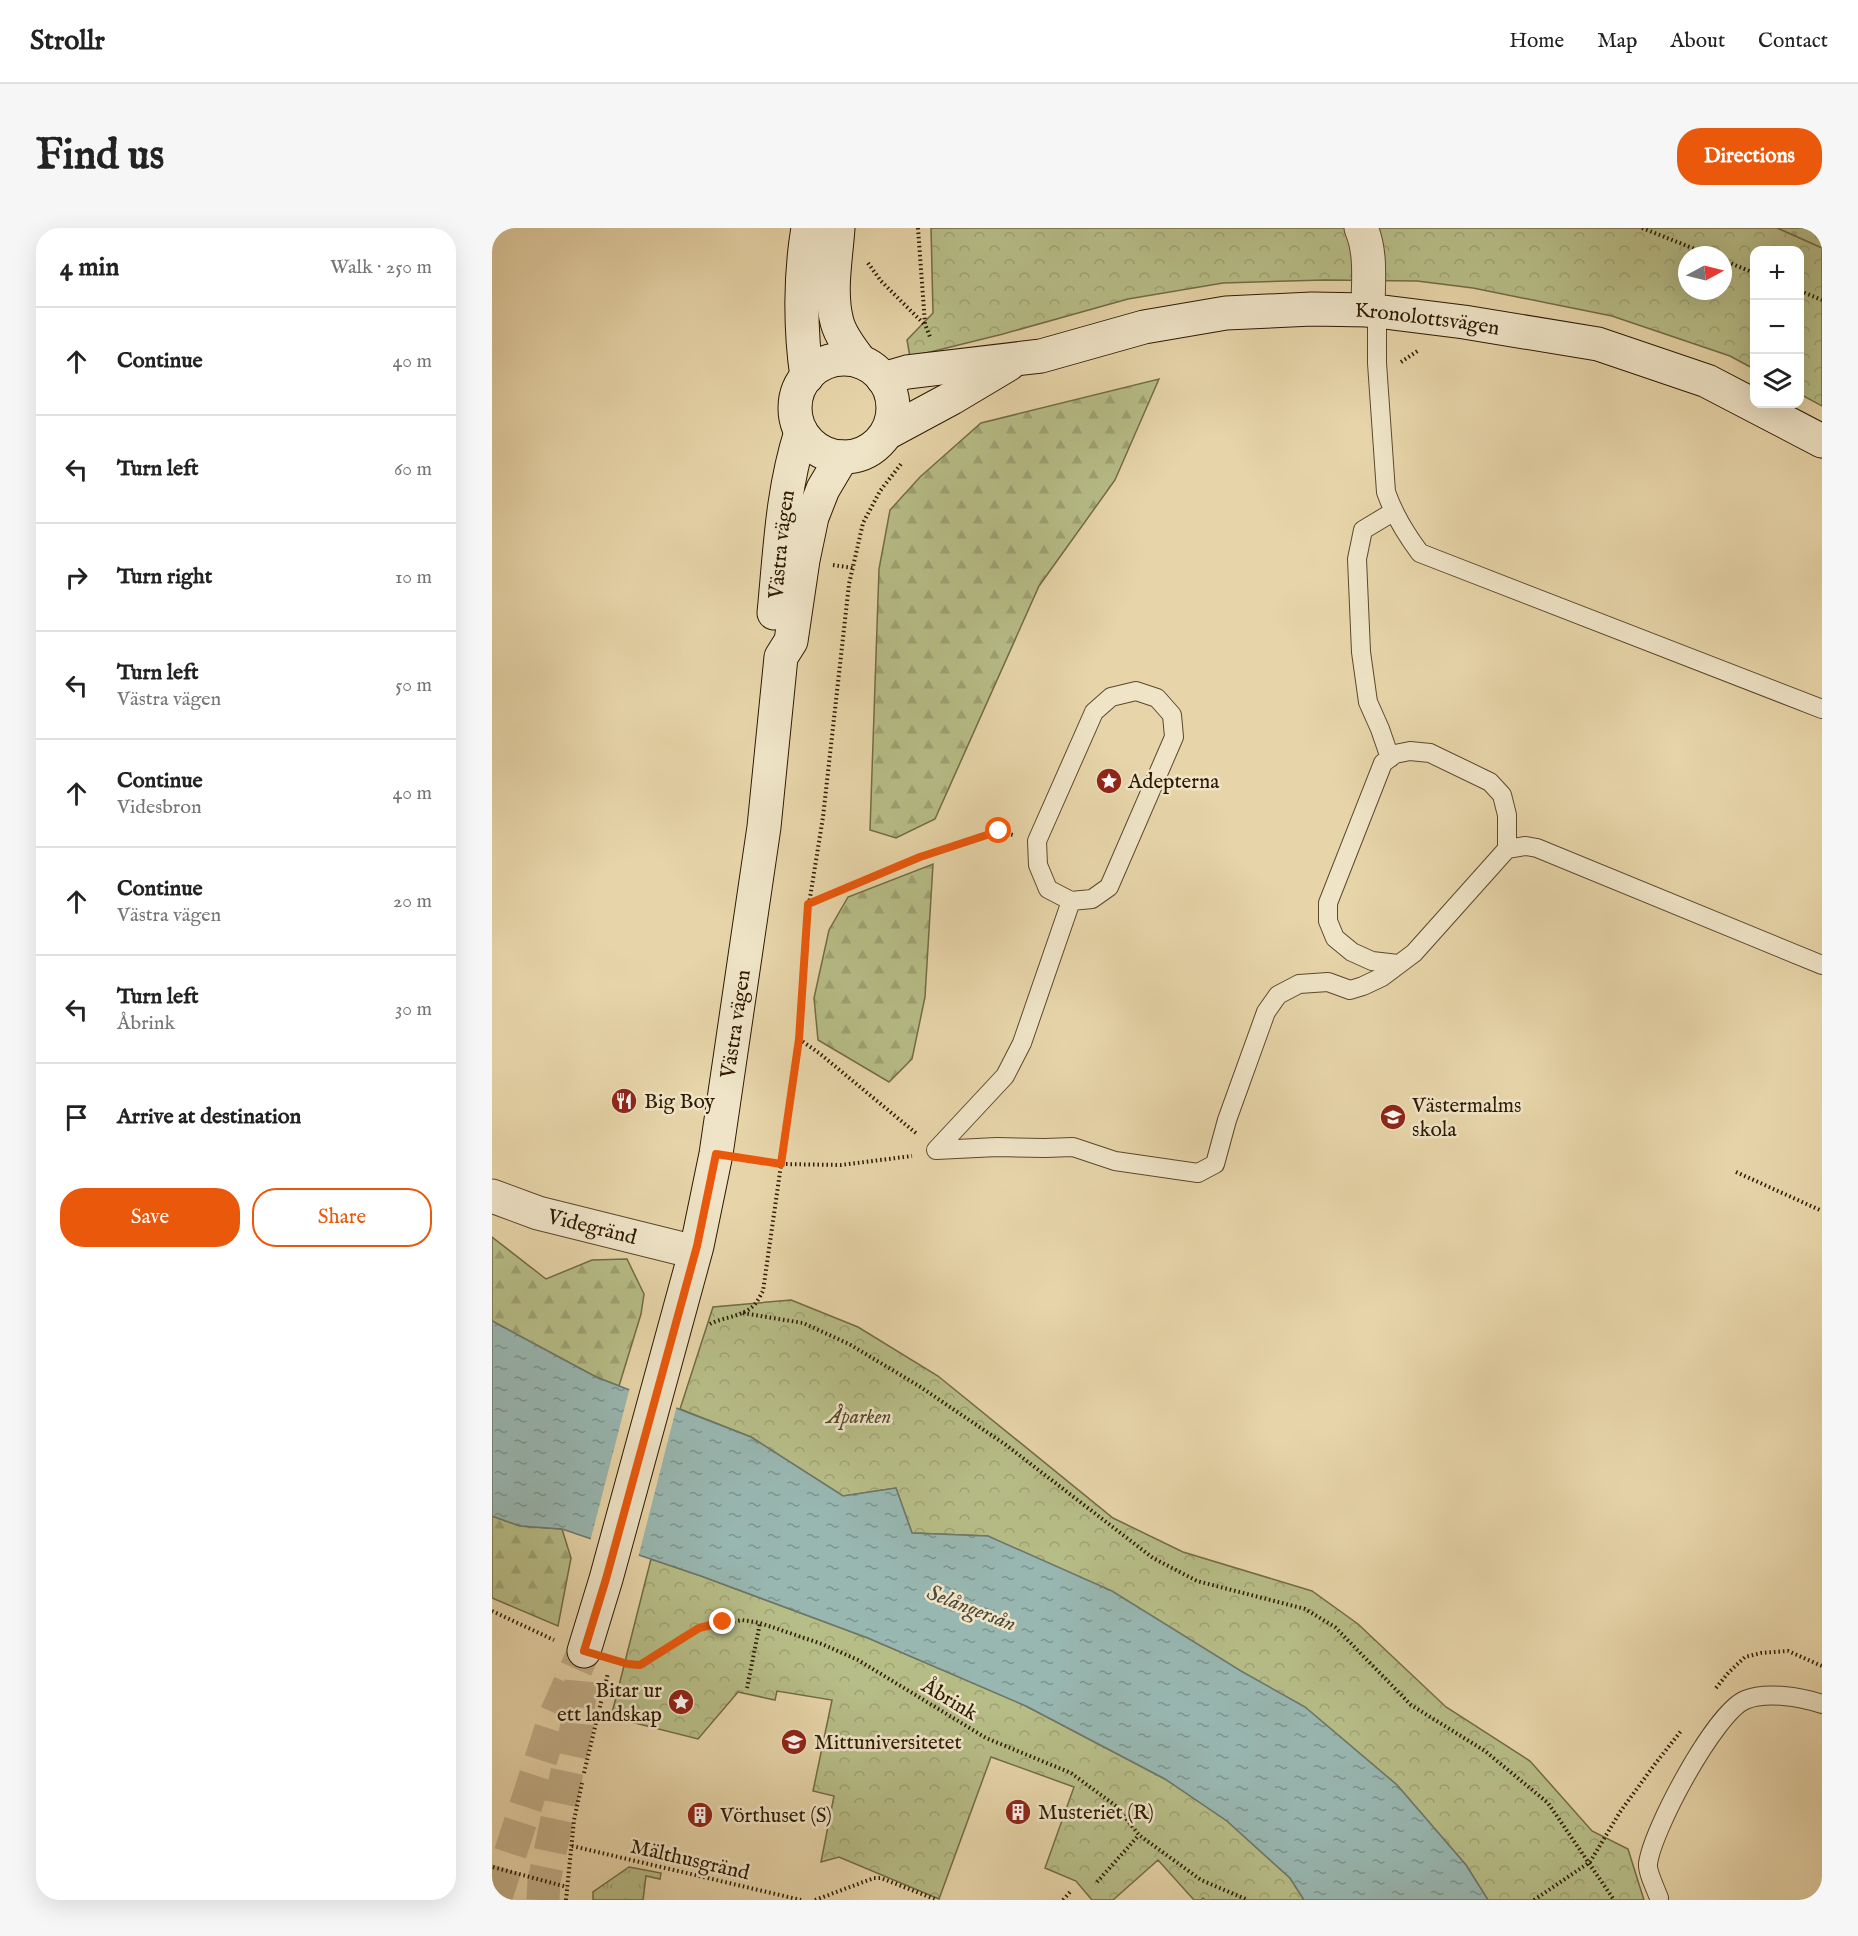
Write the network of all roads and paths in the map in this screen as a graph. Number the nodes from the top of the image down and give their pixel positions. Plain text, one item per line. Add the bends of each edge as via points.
1 (808, 228) edge
2 (838, 228) edge
3 (918, 228) edge
4 (1361, 228) edge
5 (1642, 228) edge
6 (1687, 246) edge
7 (867, 260) dead end
8 (1732, 264) edge
9 (1750, 271) edge
10 (1804, 293) edge
11 (1822, 300) edge
12 (1372, 311) junction
13 (925, 324) junction
14 (1016, 360) junction
15 (944, 368) junction
16 (872, 371) junction
17 (807, 377) junction
18 (801, 432) junction
19 (887, 433) junction
20 (1822, 441) edge
21 (842, 457) junction
22 (902, 462) dead end
23 (1393, 512) junction
24 (781, 657) junction
25 (1822, 709) edge
26 (1390, 758) junction
27 (1037, 841) junction
28 (1507, 849) junction
29 (1071, 901) junction
30 (808, 904) junction
31 (1398, 964) junction
32 (1822, 965) edge
33 (799, 1039) junction
34 (936, 1150) junction
35 (716, 1154) junction
36 (781, 1164) junction
37 (1736, 1172) dead end
38 (492, 1196) edge
39 (1822, 1211) edge
40 (695, 1252) junction
41 (492, 1611) edge
42 (760, 1623) junction
43 (598, 1655) junction
44 (747, 1688) dead end
45 (1822, 1704) edge
46 (585, 1773) dead end
47 (582, 1783) dead end
48 (1139, 1834) junction
49 (572, 1846) junction
50 (1590, 1862) junction
51 (493, 1867) edge
52 (1097, 1881) dead end
53 (567, 1887) junction
54 (1070, 1892) dead end
55 (1659, 1898) dead end
56 (566, 1900) edge
57 (801, 1900) edge
58 (815, 1900) edge
59 (937, 1900) edge
60 (1063, 1900) edge
61 (1248, 1900) edge
62 (1534, 1900) edge
63 (1614, 1900) edge

1 - 17 street via 802,318
2 - 16 street via 833,291 837,322 847,342
3 - 13 path
4 - 12 street via 1369,262
5 - 6 path
7 - 13 path via 881,281
8 - 9 path
10 - 11 path
12 - 14 street, Kronolottsvägen via 1226,313 1144,327
12 - 20 street, Kronolottsvägen via 1598,344 1707,381
12 - 23 lane via 1386,492
13 - 15 path
14 - 15 street, Kronolottsvägen
14 - 19 street, Kronolottsvägen
15 - 16 street, Kronolottsvägen
16 - 17 street via 850,360 829,362
16 - 19 street via 889,390 893,410
17 - 18 street via 796,403
18 - 21 street via 820,450
18 - 24 street, Västra vägen via 782,528 772,637
19 - 21 street via 862,454
21 - 24 street, Västra vägen via 812,517 791,641
22 - 30 path via 863,523 849,584 823,817
23 - 25 lane via 1420,553
23 - 26 lane via 1363,530 1357,559 1361,652 1368,702
24 - 35 street, Västra vägen via 764,827
26 - 28 lane via 1410,751 1430,753 1490,782 1502,795 1507,814
26 - 31 lane via 1383,763 1328,903 1328,921 1335,938 1352,952 1372,961
27 - 29 lane via 1038,865 1048,889
27 - 29 lane via 1094,712 1111,697 1136,691 1158,698 1172,716 1174,737 1109,887 1092,899
27 - 30 path via 999,831 920,857
28 - 31 lane via 1414,952
28 - 32 lane via 1537,848
29 - 34 lane via 1022,1043 1005,1076
30 - 33 path
31 - 34 lane via 1382,977 1350,990 1328,982 1299,984 1278,995 1266,1012 1215,1164 1198,1173 1115,1161 1073,1147
33 - 34 path
33 - 36 path
34 - 36 path via 905,1158 841,1165
35 - 36 path
35 - 40 street, Västra vägen
36 - 50 path via 763,1291 753,1306 742,1313 803,1323 849,1344 1006,1445 1153,1558 1197,1581 1305,1609 1335,1627 1411,1705 1485,1751 1548,1803
37 - 39 path
38 - 40 street, Videgränd via 538,1213
40 - 43 street, Västra vägen via 606,1579
41 - 43 path, Åbrink via 549,1638
42 - 43 path, Åbrink via 742,1620 699,1628 640,1665
42 - 44 path
42 - 48 path, Åbrink via 858,1660 986,1738 1071,1773 1116,1806
43 - 46 path
45 - 55 lane via 1804,1698 1763,1696 1744,1700 1723,1718 1677,1789 1647,1866
47 - 49 path
48 - 52 path
48 - 61 path, Åbrink via 1201,1880
49 - 53 path
49 - 57 path, Mälthusgränd
50 - 62 path
50 - 63 path
51 - 53 path
53 - 56 path
54 - 60 path
58 - 59 path via 874,1878

